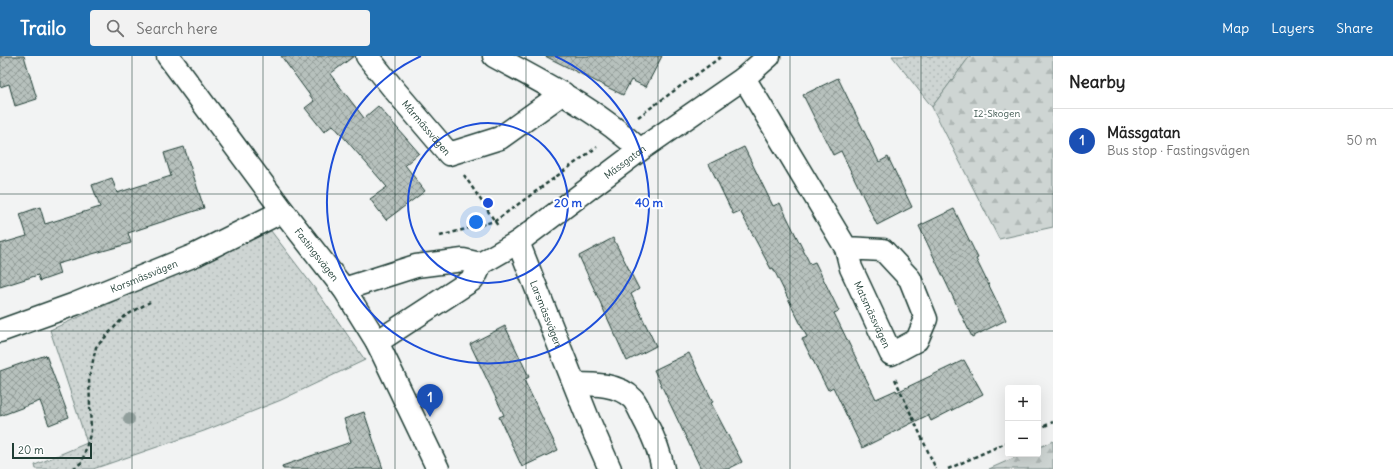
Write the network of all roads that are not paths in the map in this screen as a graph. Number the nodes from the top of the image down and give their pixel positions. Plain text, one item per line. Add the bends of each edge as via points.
1 (168, 56) edge
2 (367, 56) edge
3 (494, 56) edge
4 (769, 56) edge
5 (744, 78) junction
6 (563, 93) junction
7 (640, 150) junction
8 (283, 211) junction
9 (514, 244) junction
10 (846, 248) junction
11 (480, 264) junction
12 (344, 289) junction
13 (0, 331) edge
14 (378, 342) junction
15 (575, 384) junction
16 (438, 469) edge
17 (610, 469) edge
18 (663, 469) edge

1 - 8 street, Fastingsvägen
2 - 6 street, Mårmässvägen via 449,154 500,138
3 - 6 street
4 - 5 street, Mässgatan
5 - 7 street, Mässgatan
5 - 10 street, Matsmässvägen
6 - 7 street via 619,131
7 - 9 street, Mässgatan
8 - 12 street, Fastingsvägen
8 - 13 street, Korsmässvägen via 196,255
9 - 11 street, Mässgatan
9 - 15 street, Larsmässvägen
10 - 10 street, Matsmässvägen via 851,268 890,354 917,340 926,319 910,279 883,250
11 - 12 street via 463,260 416,266
11 - 14 street via 472,280
12 - 14 street, Fastingsvägen
14 - 16 street, Fastingsvägen
15 - 17 street, Larsmässvägen
15 - 18 street via 610,387 633,400 654,438

